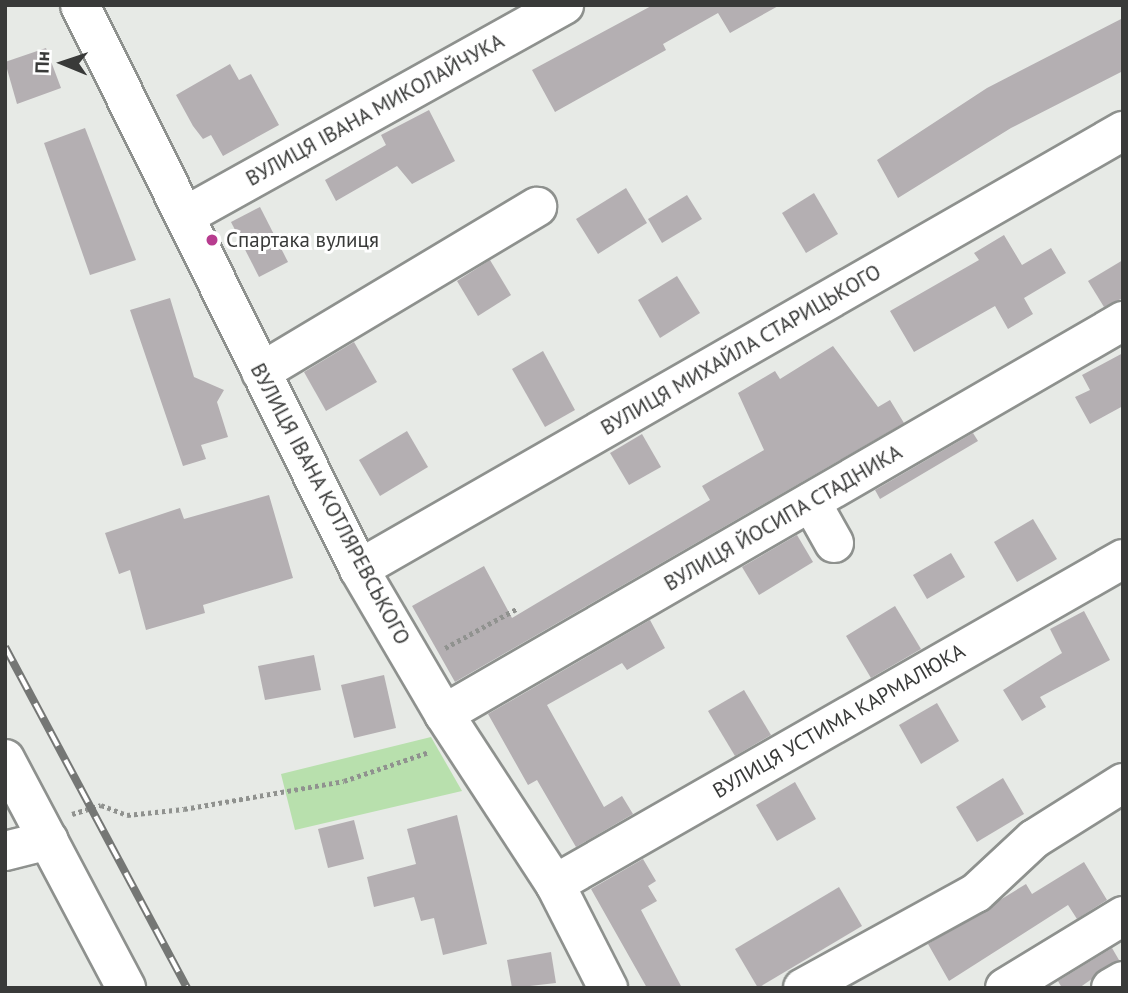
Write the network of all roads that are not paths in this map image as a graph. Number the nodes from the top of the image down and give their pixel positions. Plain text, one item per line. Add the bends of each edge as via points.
1 (80, 5) edge
2 (564, 5) edge
3 (1123, 131) edge
4 (537, 207) dead end
5 (185, 216) junction
6 (1123, 321) edge
7 (261, 372) junction
8 (811, 502) junction
9 (834, 543) dead end
10 (1123, 559) edge
11 (359, 569) junction
12 (452, 728) junction
13 (5, 759) edge
14 (1123, 783) edge
15 (45, 834) junction
16 (5, 851) edge
17 (555, 884) junction
18 (1123, 916) edge
19 (1123, 981) edge
20 (126, 988) edge
21 (608, 988) edge
22 (803, 988) edge
23 (1005, 988) edge
24 (1111, 988) edge

1 - 5 street, ВУЛИЦЯ ІВАНА КОТЛЯРЕВСЬКОГО
2 - 5 street, ВУЛИЦЯ ІВАНА МИКОЛАЙЧУКА
3 - 11 street, ВУЛИЦЯ МИХАЙЛА СТАРИЦЬКОГО
4 - 7 street
5 - 7 street, ВУЛИЦЯ ІВАНА КОТЛЯРЕВСЬКОГО
6 - 8 street, ВУЛИЦЯ ЙОСИПА СТАДНИКА
7 - 11 street, ВУЛИЦЯ ІВАНА КОТЛЯРЕВСЬКОГО
8 - 9 street
8 - 12 street, ВУЛИЦЯ ЙОСИПА СТАДНИКА
10 - 17 street, ВУЛИЦЯ УСТИМА КАРМАЛЮКА
11 - 12 street, ВУЛИЦЯ ІВАНА КОТЛЯРЕВСЬКОГО
12 - 17 street, ВУЛИЦЯ ІВАНА КОТЛЯРЕВСЬКОГО
13 - 15 street
14 - 22 street via 1034,839 976,893
15 - 16 street
15 - 20 street
17 - 21 street, ВУЛИЦЯ ІВАНА КОТЛЯРЕВСЬКОГО
18 - 23 street
19 - 24 street

